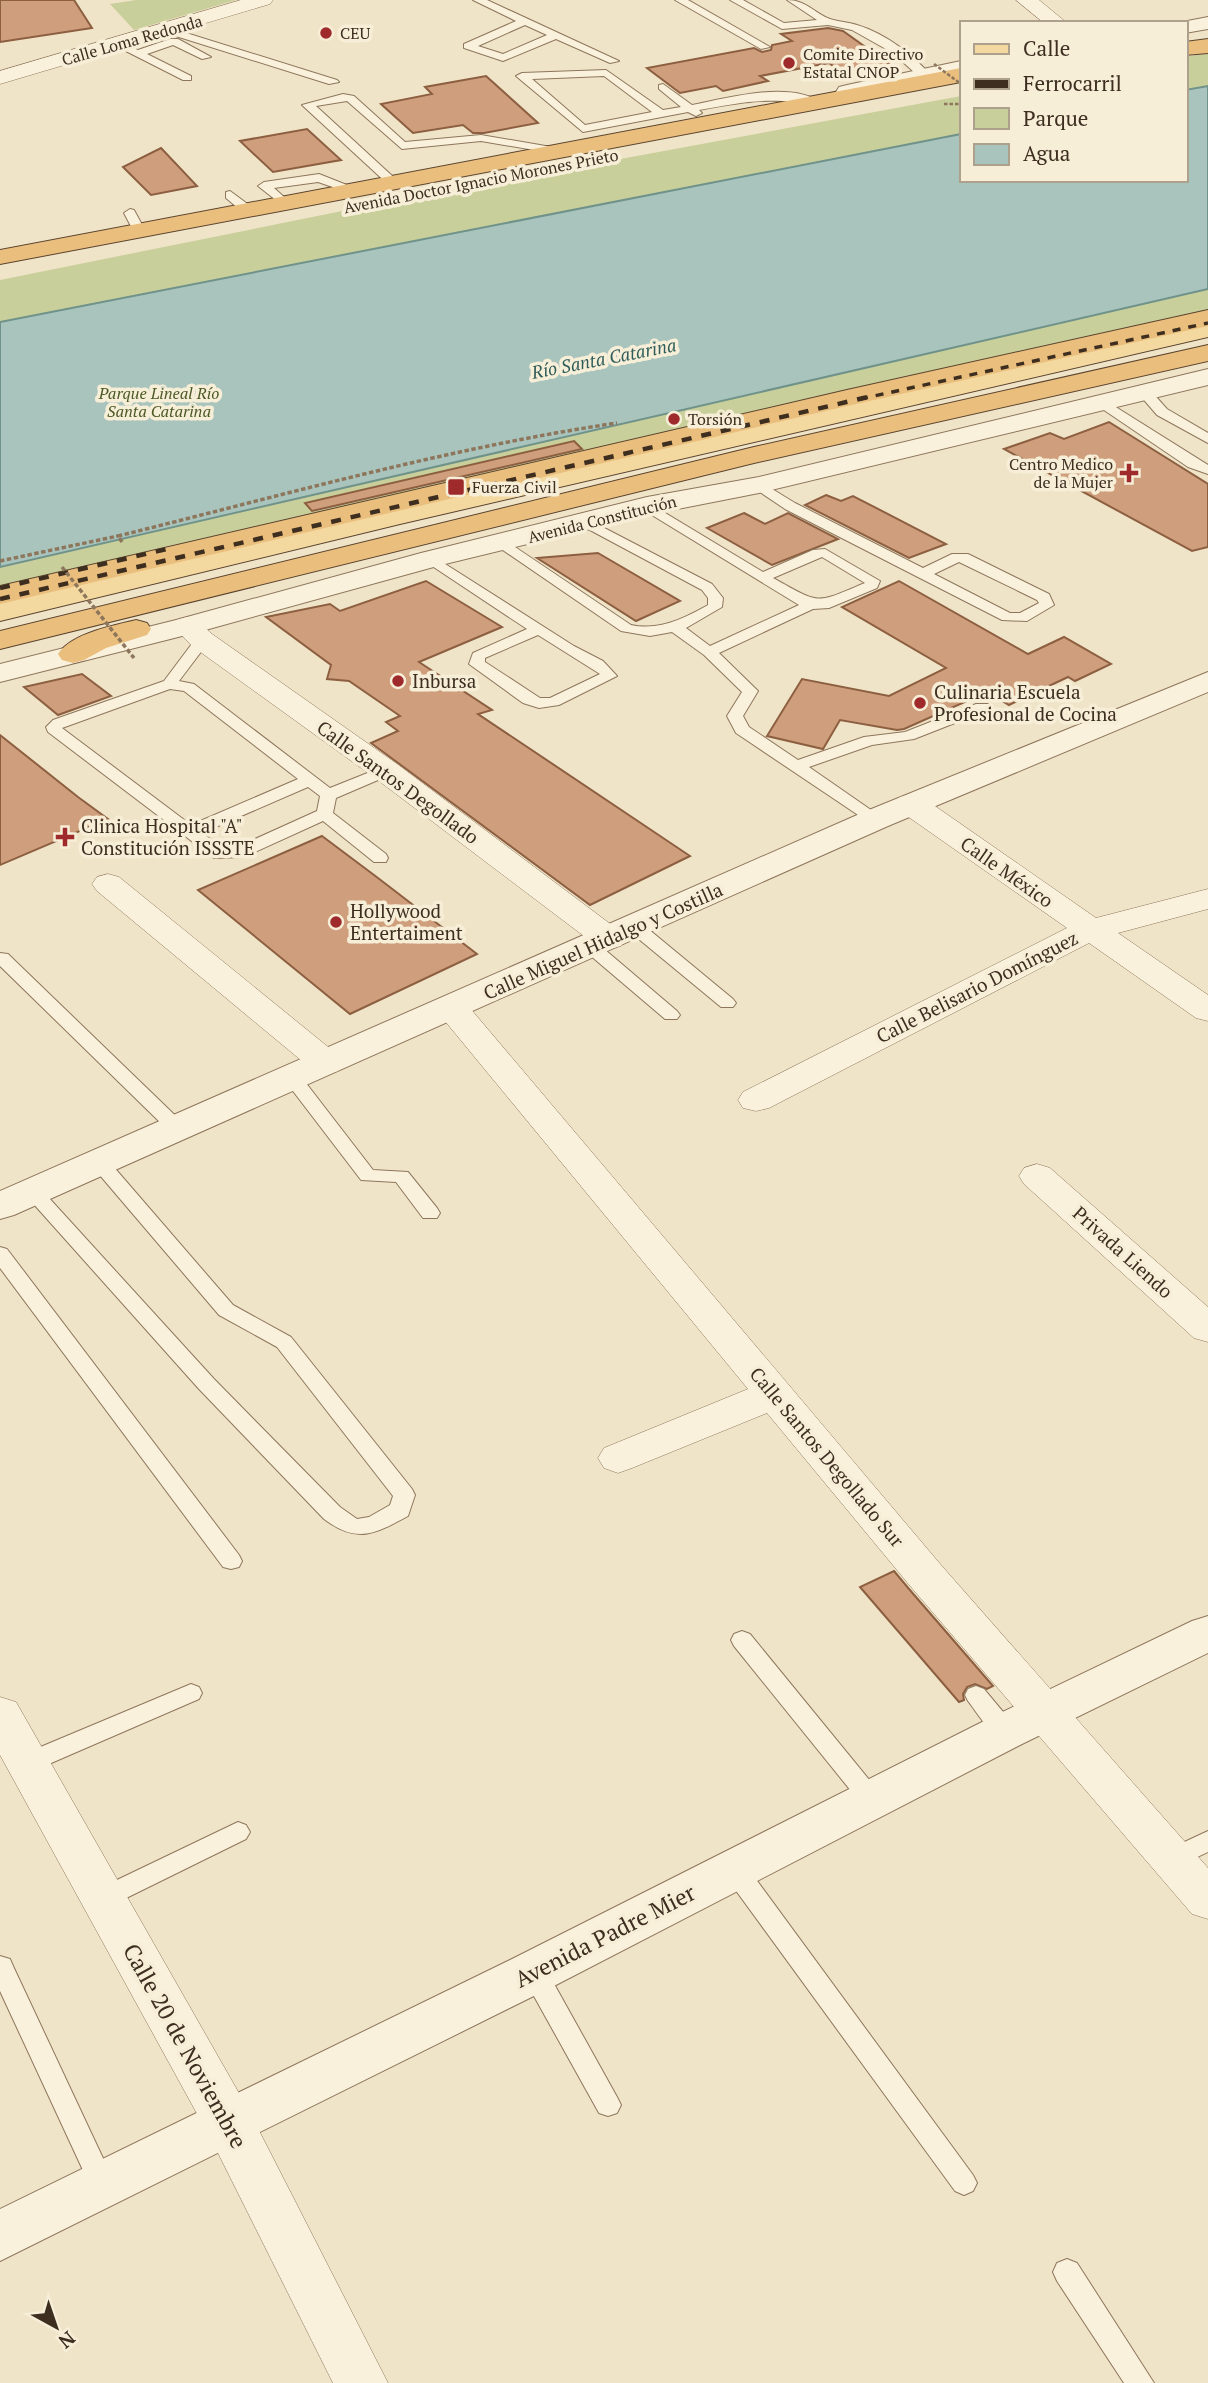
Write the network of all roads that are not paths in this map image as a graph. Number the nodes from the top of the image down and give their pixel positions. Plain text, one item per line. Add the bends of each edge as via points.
1 (263, 0) edge
2 (478, 0) edge
3 (680, 0) edge
4 (736, 0) edge
5 (792, 0) edge
6 (1026, 0) edge
7 (525, 21) junction
8 (1054, 21) edge
9 (828, 22) junction
10 (1208, 23) edge
11 (1187, 27) edge
12 (167, 30) junction
13 (1208, 32) edge
14 (557, 35) junction
15 (1187, 36) edge
16 (117, 44) junction
17 (1208, 46) edge
18 (765, 47) dead end
19 (1187, 50) edge
20 (137, 54) junction
21 (205, 57) dead end
22 (614, 61) dead end
23 (960, 68) edge
24 (929, 73) junction
25 (960, 75) edge
26 (0, 78) edge
27 (187, 79) dead end
28 (333, 82) dead end
29 (663, 87) dead end
30 (955, 98) edge
31 (821, 102) junction
32 (690, 108) junction
33 (661, 114) junction
34 (711, 124) junction
35 (630, 130) junction
36 (563, 152) junction
37 (395, 184) junction
38 (230, 195) dead end
39 (249, 211) junction
40 (0, 257) edge
41 (0, 271) edge
42 (1208, 318) edge
43 (1208, 329) edge
44 (1208, 353) edge
45 (1208, 377) edge
46 (1145, 393) junction
47 (1103, 403) junction
48 (1208, 439) edge
49 (1208, 470) edge
50 (759, 485) junction
51 (647, 506) junction
52 (582, 522) junction
53 (500, 531) junction
54 (431, 559) junction
55 (924, 573) junction
56 (762, 578) junction
57 (0, 595) edge
58 (811, 605) junction
59 (0, 612) edge
60 (674, 627) junction
61 (539, 629) junction
62 (195, 633) junction
63 (0, 640) edge
64 (709, 652) junction
65 (73, 654) junction
66 (0, 673) edge
67 (1208, 681) edge
68 (169, 684) junction
69 (982, 708) dead end
70 (795, 766) junction
71 (386, 771) junction
72 (310, 780) junction
73 (328, 795) junction
74 (911, 804) junction
75 (325, 814) junction
76 (876, 819) junction
77 (189, 832) junction
78 (380, 858) dead end
79 (108, 884) dead end
80 (1208, 899) edge
81 (1089, 930) junction
82 (612, 938) junction
83 (2, 958) dead end
84 (727, 1003) dead end
85 (452, 1007) junction
86 (1208, 1011) edge
87 (671, 1015) dead end
88 (326, 1063) junction
89 (292, 1078) junction
90 (756, 1100) dead end
91 (177, 1128) junction
92 (99, 1162) junction
93 (1038, 1176) dead end
94 (32, 1191) junction
95 (0, 1206) edge
96 (430, 1213) dead end
97 (0, 1254) edge
98 (1208, 1329) edge
99 (774, 1394) junction
100 (618, 1458) dead end
101 (231, 1562) dead end
102 (1208, 1633) edge
103 (742, 1640) dead end
104 (191, 1693) dead end
105 (1008, 1713) junction
106 (0, 1714) edge
107 (27, 1763) junction
108 (872, 1800) junction
109 (238, 1832) dead end
110 (1208, 1841) edge
111 (1172, 1859) junction
112 (735, 1870) junction
113 (103, 1898) junction
114 (1208, 1900) edge
115 (1, 1966) edge
116 (534, 1972) junction
117 (608, 2105) dead end
118 (230, 2125) junction
119 (964, 2183) dead end
120 (103, 2186) junction
121 (0, 2236) edge
122 (1067, 2272) dead end
123 (362, 2383) edge
124 (1140, 2383) edge

1 - 12 street, Calle Loma Redonda
2 - 7 lane
3 - 18 lane
4 - 9 lane via 782,26
5 - 9 lane
6 - 8 street
7 - 14 lane
7 - 14 lane via 468,46 503,58
9 - 24 lane via 853,25
10 - 11 street
12 - 16 street, Calle Loma Redonda
12 - 28 lane
13 - 15 highway
14 - 22 lane
16 - 20 lane
16 - 26 street, Calle Loma Redonda
17 - 19 highway
20 - 21 lane via 174,41
20 - 27 lane
23 - 24 street, Avenida Doctor Ignacio Morones Prieto
24 - 25 highway, Avenida Doctor Ignacio Morones Prieto
24 - 31 highway, Avenida Doctor Ignacio Morones Prieto
29 - 32 lane
30 - 41 highway, Avenida Doctor Ignacio Morones Prieto
31 - 32 lane via 755,96
31 - 34 highway, Avenida Doctor Ignacio Morones Prieto
32 - 33 lane
32 - 34 lane
33 - 35 lane
33 - 35 lane via 606,74 522,76 583,130
34 - 35 highway, Avenida Doctor Ignacio Morones Prieto
35 - 36 highway, Avenida Doctor Ignacio Morones Prieto
36 - 37 highway, Avenida Doctor Ignacio Morones Prieto
36 - 37 lane via 481,138 402,146 350,98 309,105
37 - 39 highway, Avenida Doctor Ignacio Morones Prieto
38 - 39 lane
39 - 40 highway, Avenida Doctor Ignacio Morones Prieto via 135,222
42 - 57 highway
43 - 59 main road via 454,502
44 - 53 highway, Avenida Constitución via 1074,381
45 - 46 street, Avenida Constitución
46 - 47 street, Avenida Constitución
46 - 48 lane via 1162,412
47 - 49 lane
47 - 50 street, Avenida Constitución
50 - 51 street, Avenida Constitución
50 - 55 lane via 790,506
51 - 52 street, Avenida Constitución
51 - 56 lane
52 - 53 street, Avenida Constitución
52 - 60 lane via 708,587 716,598 715,607
53 - 54 street, Avenida Constitución
53 - 60 lane via 626,628 656,633
53 - 63 highway, Avenida Constitución
53 - 65 highway via 482,529 138,628
54 - 61 lane
54 - 62 street, Avenida Constitución
55 - 55 lane via 1011,618 1047,605 1044,597 968,558 957,557
56 - 58 lane
56 - 58 lane via 825,553 873,581 824,606
58 - 64 lane
60 - 64 lane
61 - 61 lane via 604,668 610,676 553,702 540,703 477,664 478,656
62 - 65 street, Avenida Constitución
62 - 68 lane
62 - 71 street, Calle Santos Degollado
64 - 70 lane via 750,691 735,716 737,724
65 - 66 street, Avenida Constitución
67 - 74 street, Calle Miguel Hidalgo y Costilla
68 - 72 lane via 189,687
68 - 77 lane via 54,727 64,740
69 - 70 lane via 908,736 870,740
70 - 76 lane
71 - 73 lane
71 - 82 street, Calle Santos Degollado
72 - 73 lane
72 - 77 lane
73 - 75 lane
74 - 76 street, Calle Miguel Hidalgo y Costilla
74 - 81 street, Calle México
75 - 77 lane via 228,855 214,851
75 - 78 lane
76 - 82 street, Calle Miguel Hidalgo y Costilla
79 - 88 street
80 - 81 street, Calle Belisario Domínguez
81 - 86 street, Calle México
81 - 90 street, Calle Belisario Domínguez
82 - 84 lane
82 - 85 street, Calle Miguel Hidalgo y Costilla
82 - 87 lane
83 - 91 lane
85 - 88 street, Calle Miguel Hidalgo y Costilla
85 - 99 street, Calle Santos Degollado Sur
88 - 89 street, Calle Miguel Hidalgo y Costilla
89 - 91 street, Calle Miguel Hidalgo y Costilla
89 - 96 lane via 368,1176 401,1175
91 - 92 street, Calle Miguel Hidalgo y Costilla
92 - 94 street, Calle Miguel Hidalgo y Costilla
92 - 94 lane via 226,1310 284,1342 404,1495 400,1510 370,1526 353,1527 342,1520 175,1351
93 - 98 street, Privada Liendo
94 - 95 street, Calle Miguel Hidalgo y Costilla
97 - 101 lane
99 - 100 street
99 - 105 street, Calle Santos Degollado Sur via 918,1580
102 - 105 street, Avenida Padre Mier
103 - 108 lane
104 - 107 lane
105 - 108 street, Avenida Padre Mier
105 - 111 street, Calle Santos Degollado Sur
106 - 107 street, Calle 20 de Noviembre
107 - 113 street, Calle 20 de Noviembre
108 - 112 street, Avenida Padre Mier
109 - 113 lane
110 - 111 lane
111 - 114 street, Calle Santos Degollado Sur
112 - 116 street, Avenida Padre Mier
112 - 119 lane
113 - 118 street, Calle 20 de Noviembre
115 - 120 lane
116 - 117 lane
116 - 118 street, Avenida Padre Mier
118 - 120 street, Avenida Padre Mier
118 - 123 street, Calle 20 de Noviembre
120 - 121 street, Avenida Padre Mier
122 - 124 lane

